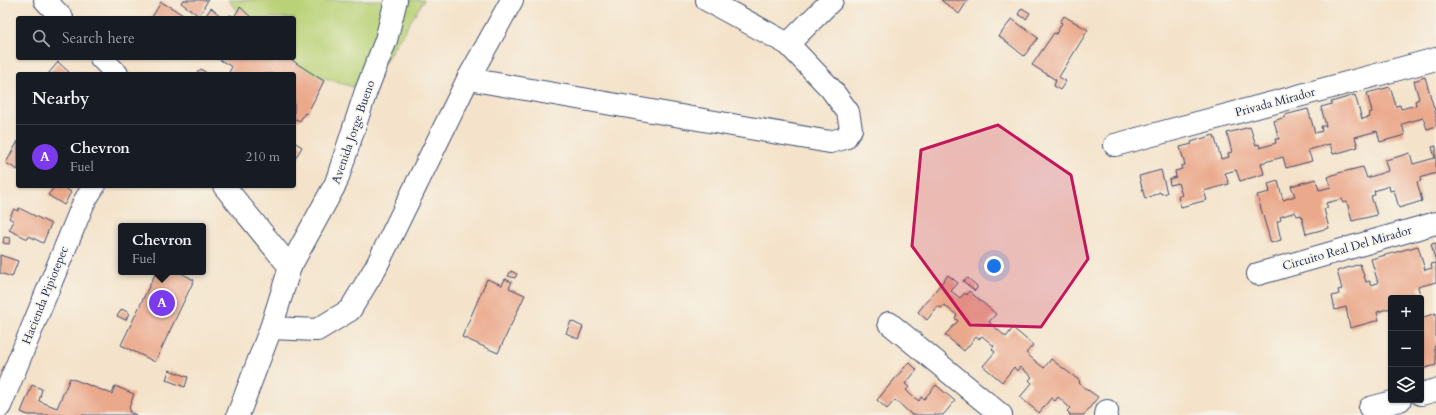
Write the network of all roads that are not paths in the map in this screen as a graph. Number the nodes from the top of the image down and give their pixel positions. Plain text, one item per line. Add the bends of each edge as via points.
1 (45, 0) edge
2 (396, 0) edge
3 (512, 0) edge
4 (707, 0) edge
5 (832, 0) edge
6 (60, 16) edge
7 (788, 44) junction
8 (1436, 59) edge
9 (103, 60) edge
10 (115, 72) edge
11 (468, 79) junction
12 (1115, 145) dead end
13 (93, 188) edge
14 (226, 188) edge
15 (1436, 223) edge
16 (290, 267) junction
17 (1258, 274) dead end
18 (889, 323) dead end
19 (271, 328) junction
20 (1436, 390) edge
21 (1424, 393) edge
22 (1389, 403) edge
23 (0, 406) edge
24 (1370, 408) dead end
25 (238, 415) edge
26 (1001, 415) edge

1 - 6 street
2 - 16 street, Avenida Jorge Bueno via 386,40 366,91 336,183
3 - 11 street
4 - 7 street
5 - 7 street
7 - 11 street via 831,89 848,112 851,129 845,138 830,142
8 - 12 street, Privada Mirador
9 - 10 street
11 - 19 street via 376,267 350,310 317,330
13 - 23 street, Hacienda Pipiotepec via 84,202
14 - 16 street
15 - 17 street, Circuito Real Del Mirador
16 - 19 street, Avenida Jorge Bueno
18 - 26 street
19 - 25 street, Avenida Jorge Bueno
20 - 21 street
22 - 24 street

